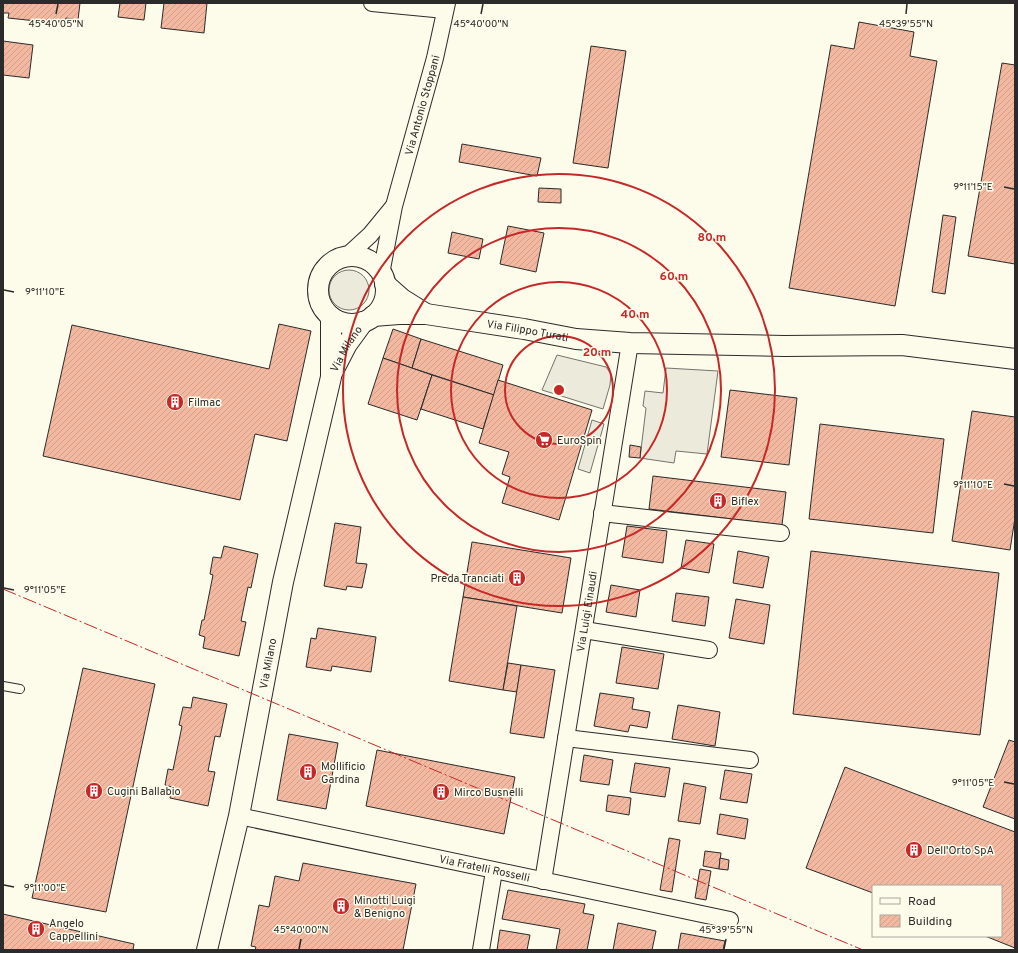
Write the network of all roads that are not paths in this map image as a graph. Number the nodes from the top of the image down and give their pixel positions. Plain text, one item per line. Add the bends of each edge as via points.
1 (372, 3) edge
2 (446, 7) edge
3 (394, 206) junction
4 (346, 257) junction
5 (383, 279) junction
6 (426, 314) junction
7 (331, 317) junction
8 (368, 319) junction
9 (630, 343) junction
10 (1015, 359) edge
11 (331, 377) junction
12 (602, 513) junction
13 (781, 533) dead end
14 (584, 630) junction
15 (709, 650) dead end
16 (3, 686) edge
17 (20, 689) dead end
18 (566, 738) junction
19 (750, 760) dead end
20 (239, 816) junction
21 (494, 871) junction
22 (543, 881) junction
23 (730, 920) dead end
24 (206, 950) edge
25 (481, 950) edge

1 - 2 street
2 - 3 street, Via Antonio Stoppani via 435,58
3 - 4 street, Via Antonio Stoppani via 370,235
3 - 5 street, Via Antonio Stoppani
4 - 5 street via 366,260 375,266
4 - 7 street via 336,260 327,267 319,282 319,299
5 - 6 street, Via Filippo Turati via 402,300
5 - 8 street via 384,300 380,308
6 - 8 street, Via Filippo Turati via 399,314
6 - 9 street, Via Filippo Turati via 576,339
7 - 8 street via 352,324
7 - 11 street, Via Milano
8 - 11 street, Via Milano via 347,344
9 - 10 street, Via Filippo Turati via 902,345
9 - 12 street, Via Luigi Einaudi
11 - 20 street, Via Milano via 283,582
12 - 13 street
12 - 14 street, Via Luigi Einaudi
14 - 15 street
14 - 18 street, Via Luigi Einaudi
16 - 17 lane
18 - 19 street
18 - 22 street, Via Luigi Einaudi
20 - 21 street, Via Fratelli Rosselli
20 - 24 street, Via Milano
21 - 22 street, Via Fratelli Rosselli
21 - 25 street
22 - 23 street, Via Fratelli Rosselli

